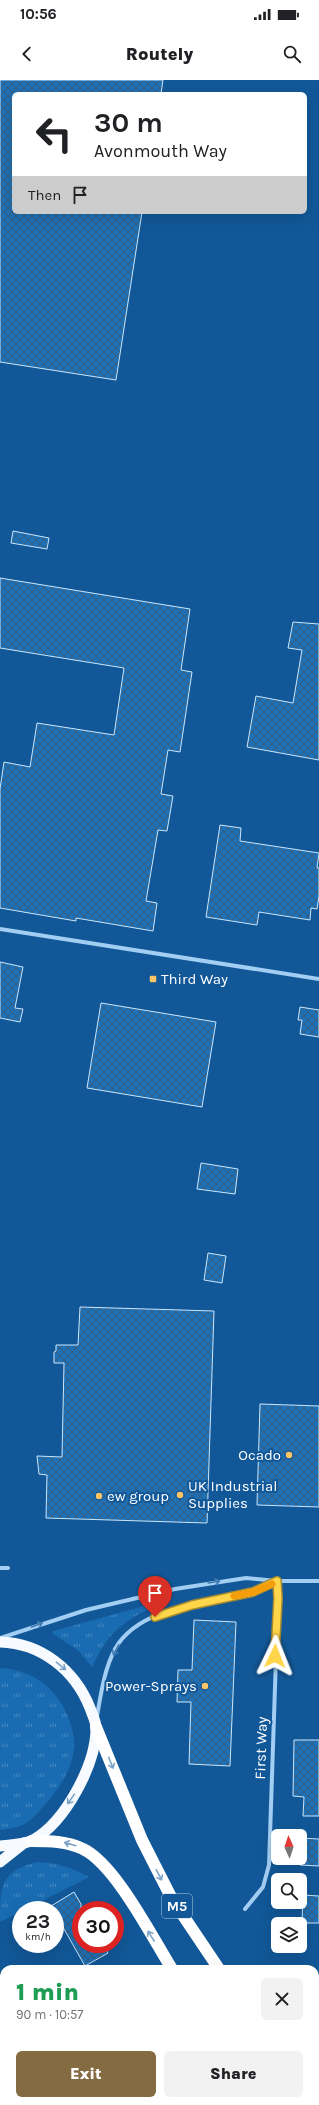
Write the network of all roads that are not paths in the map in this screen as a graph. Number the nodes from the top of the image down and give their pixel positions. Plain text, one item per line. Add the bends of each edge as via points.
1 (0, 929) edge
2 (319, 979) edge
3 (0, 1568) edge
4 (8, 1568) dead end
5 (277, 1581) junction
6 (319, 1581) edge
7 (0, 1638) edge
8 (0, 1642) edge
9 (96, 1725) junction
10 (28, 1842) junction
11 (0, 1846) edge
12 (0, 1862) edge
13 (245, 1909) dead end
14 (170, 1965) edge
15 (215, 1965) edge

1 - 2 street
3 - 4 street
5 - 6 street
7 -> 5 street via 86,1610 169,1590 246,1578
5 -> 9 street via 253,1592 168,1612 142,1622 133,1629 122,1640 110,1663
5 - 13 street, First Way via 269,1865 263,1887
8 -> 9 highway via 34,1648 64,1668 78,1684
9 -> 10 highway via 88,1766 76,1792 53,1824
9 -> 15 highway, M5 via 142,1840 172,1899
10 - 11 highway
10 - 12 highway
14 -> 10 highway, M5 via 118,1882 98,1858 65,1842

